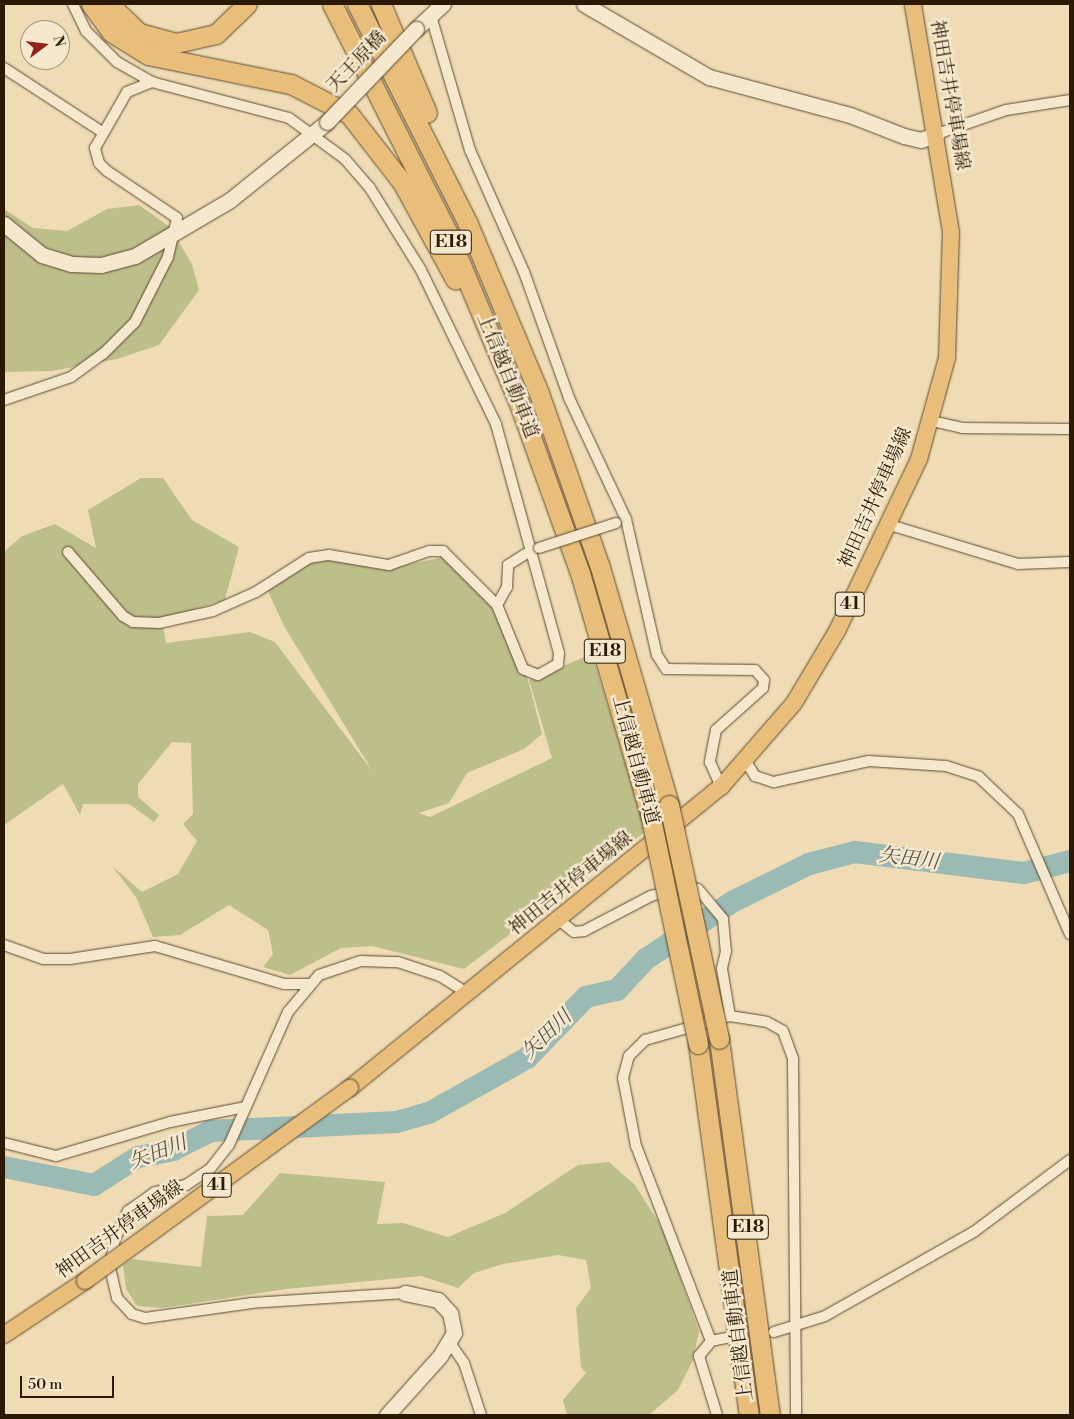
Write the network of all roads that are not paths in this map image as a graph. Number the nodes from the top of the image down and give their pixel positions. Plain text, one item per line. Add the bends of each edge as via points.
1 (73, 4) edge
2 (91, 4) edge
3 (109, 4) edge
4 (247, 4) edge
5 (332, 4) edge
6 (357, 4) edge
7 (381, 4) edge
8 (443, 4) edge
9 (584, 4) edge
10 (913, 4) edge
11 (430, 16) junction
12 (4, 68) edge
13 (152, 82) junction
14 (1070, 100) edge
15 (102, 132) junction
16 (937, 134) junction
17 (312, 138) junction
18 (4, 224) edge
19 (173, 236) junction
20 (539, 393) junction
21 (4, 400) edge
22 (932, 421) junction
23 (1070, 429) edge
24 (552, 489) junction
25 (621, 521) junction
26 (890, 525) junction
27 (534, 550) junction
28 (68, 552) dead end
29 (1070, 562) edge
30 (496, 605) junction
31 (746, 762) junction
32 (720, 787) junction
33 (559, 920) junction
34 (1070, 934) edge
35 (4, 945) edge
36 (309, 984) junction
37 (469, 994) junction
38 (730, 1016) junction
39 (245, 1107) junction
40 (4, 1143) edge
41 (1070, 1160) edge
42 (405, 1292) joint
43 (794, 1327) junction
44 (774, 1332) dead end
45 (4, 1335) edge
46 (727, 1338) dead end
47 (711, 1341) junction
48 (450, 1343) junction
49 (715, 1414) edge
50 (387, 1415) edge
51 (481, 1415) edge
52 (749, 1415) edge
53 (770, 1415) edge
54 (796, 1415) edge

1 - 13 street via 86,31 104,50
2 - 24 highway via 111,32 148,55 311,90 350,114 366,130 436,242
3 - 4 highway via 139,33 176,43 216,34
5 - 24 highway, 上信越自動車道 / E18 via 448,234
6 - 20 highway, 上信越自動車道 / E18 via 464,216
7 - 20 highway via 515,320
8 - 11 street, 天王原橋
9 - 16 street via 709,77 850,115 904,136 921,140
10 - 16 main road, 神田吉井停車場線 / 41
11 - 17 street, 天王原橋, bridge
11 - 25 street via 470,150 524,272 569,398
12 - 15 street
13 - 15 street via 127,92
13 - 17 street via 289,118
14 - 16 street via 1006,110
15 - 19 street via 95,148 99,163 178,218
16 - 22 main road, 神田吉井停車場線 / 41 via 953,276 947,358
17 - 19 street, 天王原橋 via 230,200
17 - 27 street via 345,159 370,188 422,270 496,424
18 - 19 street, 天王原橋 via 42,255 71,264 102,265 135,256
19 - 21 street via 168,257 135,322 103,354 71,377
20 - 53 highway, 上信越自動車道 / E18, bridge via 609,594 669,805 718,1039
22 - 23 street via 962,428
22 - 26 main road, 神田吉井停車場線 / 41
24 - 52 highway, 上信越自動車道 / E18, bridge via 606,654 650,814 698,1044
25 - 27 street, bridge
25 - 32 street via 650,636 666,669 755,670 764,680 763,688 716,730 710,762
26 - 29 street via 1000,561 1029,566
26 - 31 main road, 神田吉井停車場線 / 41 via 814,674
27 - 30 street via 508,565 507,587
27 - 30 street via 559,653 558,664 538,675 523,669
28 - 30 street via 133,622 159,623 213,611 256,592 309,558 329,555 389,564 430,551 443,551
31 - 32 main road, 神田吉井停車場線 / 41
31 - 34 street via 754,776 774,782 869,761 946,766 979,778 1018,814
32 - 33 main road, 神田吉井停車場線 / 41
33 - 37 main road, 神田吉井停車場線 / 41
33 - 38 street via 574,932 584,931 651,896 685,887 698,889 723,919 726,951 722,969
35 - 36 street via 43,959 70,959 154,946 284,984
36 - 37 street via 332,968 379,960 440,976
36 - 39 street via 288,1012
37 - 45 main road, 神田吉井停車場線 / 41, bridge via 350,1088 85,1281
38 - 43 street via 767,1022 783,1031 793,1059
38 - 47 street via 667,1030 645,1040 629,1056 623,1078 636,1146
39 - 40 street via 170,1122 56,1156
39 - 42 street via 229,1145 210,1169 186,1185 156,1192 128,1211 115,1239 110,1268 117,1298 132,1314 159,1319 252,1303
41 - 43 street via 975,1231 825,1316
42 - 48 street via 438,1300 450,1313 454,1334
43 - 44 street
43 - 54 street
46 - 47 street
47 - 49 street via 699,1356
48 - 50 street
48 - 51 street via 464,1363

